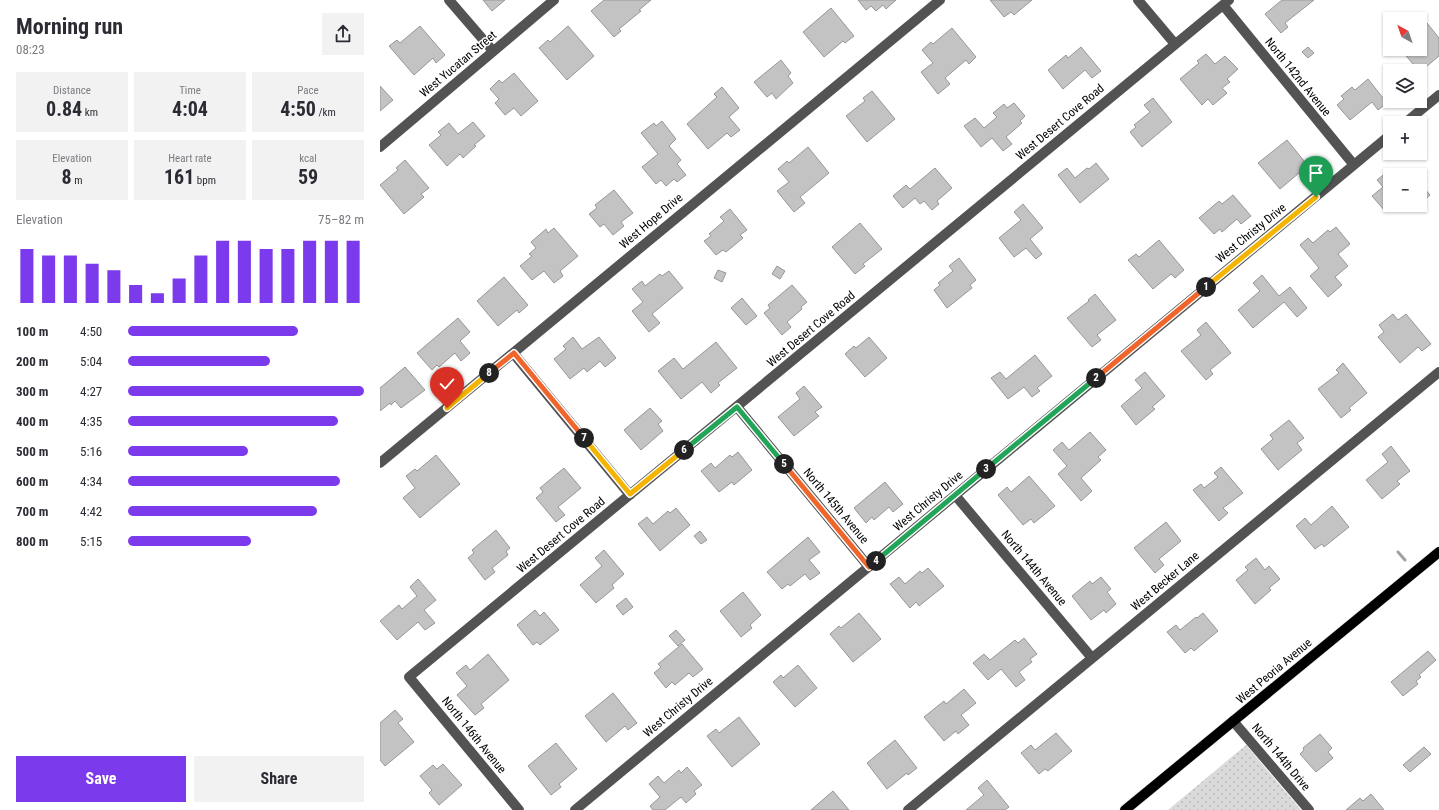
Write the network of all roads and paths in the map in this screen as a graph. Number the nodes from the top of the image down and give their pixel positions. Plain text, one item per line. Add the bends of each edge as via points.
1 (449, 0) edge
2 (554, 0) edge
3 (940, 0) edge
4 (1138, 0) edge
5 (1226, 2) edge
6 (1175, 44) junction
7 (493, 51) junction
8 (1439, 95) edge
9 (1414, 116) edge
10 (1383, 142) edge
11 (380, 147) edge
12 (1354, 165) junction
13 (514, 353) junction
14 (1439, 372) edge
15 (737, 407) junction
16 (380, 463) edge
17 (630, 494) junction
18 (956, 495) junction
19 (1439, 552) edge
20 (869, 567) junction
21 (1092, 658) junction
22 (409, 677) joint
23 (1233, 721) junction
24 (518, 810) edge
25 (575, 810) edge
26 (908, 810) edge
27 (1125, 810) edge
28 (1309, 810) edge

1 - 7 street
2 - 7 street, West Yucatan Street
3 - 13 street, West Hope Drive
4 - 6 street
5 - 6 street, West Desert Cove Road
5 - 12 street, North 142nd Avenue
6 - 15 street, West Desert Cove Road
7 - 11 street, West Yucatan Street
8 - 9 street
10 - 12 street, West Christy Drive
12 - 18 street, West Christy Drive
13 - 16 street, West Hope Drive
13 - 17 street
14 - 21 street, West Becker Lane
15 - 17 street, West Desert Cove Road
15 - 20 street, North 145th Avenue
17 - 22 street, West Desert Cove Road
18 - 20 street, West Christy Drive
18 - 21 street, North 144th Avenue
19 - 23 main road, West Peoria Avenue
20 - 25 street, West Christy Drive
21 - 26 street, West Becker Lane
22 - 24 street, North 146th Avenue
23 - 27 main road, West Peoria Avenue
23 - 28 street, North 144th Drive

